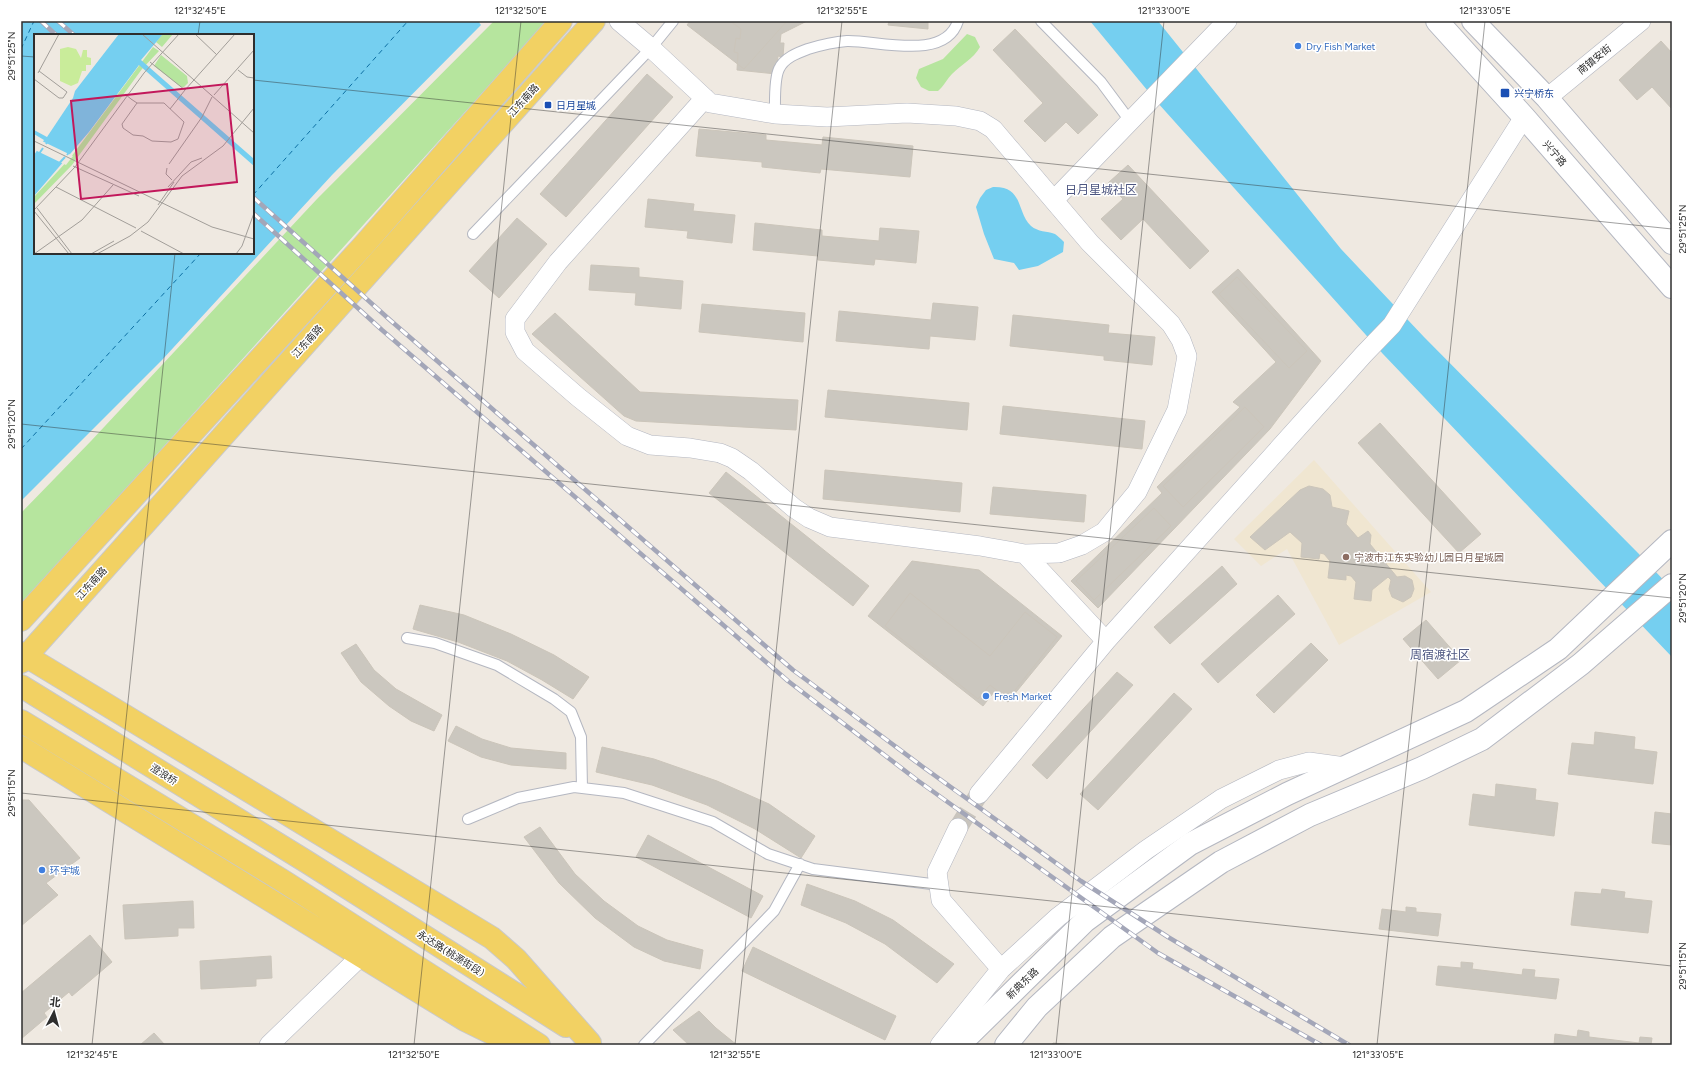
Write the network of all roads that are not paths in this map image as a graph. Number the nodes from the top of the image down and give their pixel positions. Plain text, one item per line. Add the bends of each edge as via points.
1 (561, 21) edge
2 (594, 21) edge
3 (619, 21) edge
4 (673, 21) edge
5 (958, 21) edge
6 (1041, 21) edge
7 (1227, 21) edge
8 (1437, 21) edge
9 (1473, 21) edge
10 (1641, 21) edge
11 (651, 48) junction
12 (704, 98) junction
13 (1547, 98) junction
14 (774, 114) junction
15 (1524, 118) junction
16 (1130, 121) junction
17 (1054, 200) junction
18 (473, 234) dead end
19 (1672, 242) edge
20 (1672, 287) edge
21 (1672, 541) edge
22 (1025, 554) junction
23 (1672, 585) edge
24 (21, 620) edge
25 (407, 638) dead end
26 (1106, 641) junction
27 (23, 657) edge
28 (21, 686) edge
29 (21, 721) edge
30 (21, 747) edge
31 (1345, 767) junction
32 (582, 788) junction
33 (979, 794) tunnel mouth
34 (468, 819) dead end
35 (958, 828) tunnel mouth
36 (307, 862) joint
37 (800, 864) junction
38 (939, 885) junction
39 (361, 956) junction
40 (1001, 969) junction
41 (592, 1044) edge
42 (269, 1045) edge
43 (516, 1045) edge
44 (539, 1045) edge
45 (644, 1045) edge
46 (940, 1045) edge
47 (959, 1045) edge
48 (1006, 1045) edge

1 - 24 main road via 363,246
2 - 27 main road, 江东南路
3 - 11 street
4 - 11 lane
5 - 14 lane via 947,36 926,45 848,41 827,43 787,58 778,70
6 - 16 lane via 1101,82
7 - 16 street
8 - 15 main road, 兴宁路
9 - 13 main road
10 - 13 street, 南镇安街
11 - 12 street
11 - 18 lane
12 - 14 street via 710,103
12 - 22 street via 558,262 521,309 515,319 515,332 525,351 626,436 650,445 720,452 751,471 794,508 830,527
13 - 19 main road
14 - 17 street via 827,117 907,113 956,116 980,121 1004,140
15 - 20 main road, 兴宁路
15 - 26 street via 1392,325
16 - 17 street
17 - 22 street via 1090,243 1171,324 1187,356 1177,410 1137,492 1116,520 1104,532 1082,545 1060,553
21 - 31 main road, 新典东路 via 1558,649 1466,711
22 - 26 street
23 - 48 main road via 1582,664 1482,739 1422,768 1310,815 1221,862 1112,937 1037,1007
25 - 32 lane via 435,643 497,665 572,712 581,737
26 - 33 street
27 - 41 main road via 492,938 516,959
28 - 36 main road, 澄浪桥
29 - 44 main road via 283,881
30 - 39 main road
31 - 40 street via 1309,762 1279,770 1220,799 1146,850 1058,917
31 - 47 main road, 新典东路 via 1190,844 1085,921
32 - 34 lane via 574,787 518,798
32 - 37 lane via 624,793 713,822 768,854
35 - 38 street via 937,872
36 - 41 main road, 永达路(桃源街段)
37 - 38 lane via 813,869
37 - 45 lane via 774,911
38 - 40 street via 941,900
39 - 42 street
39 - 43 main road via 465,1020
40 - 46 street

